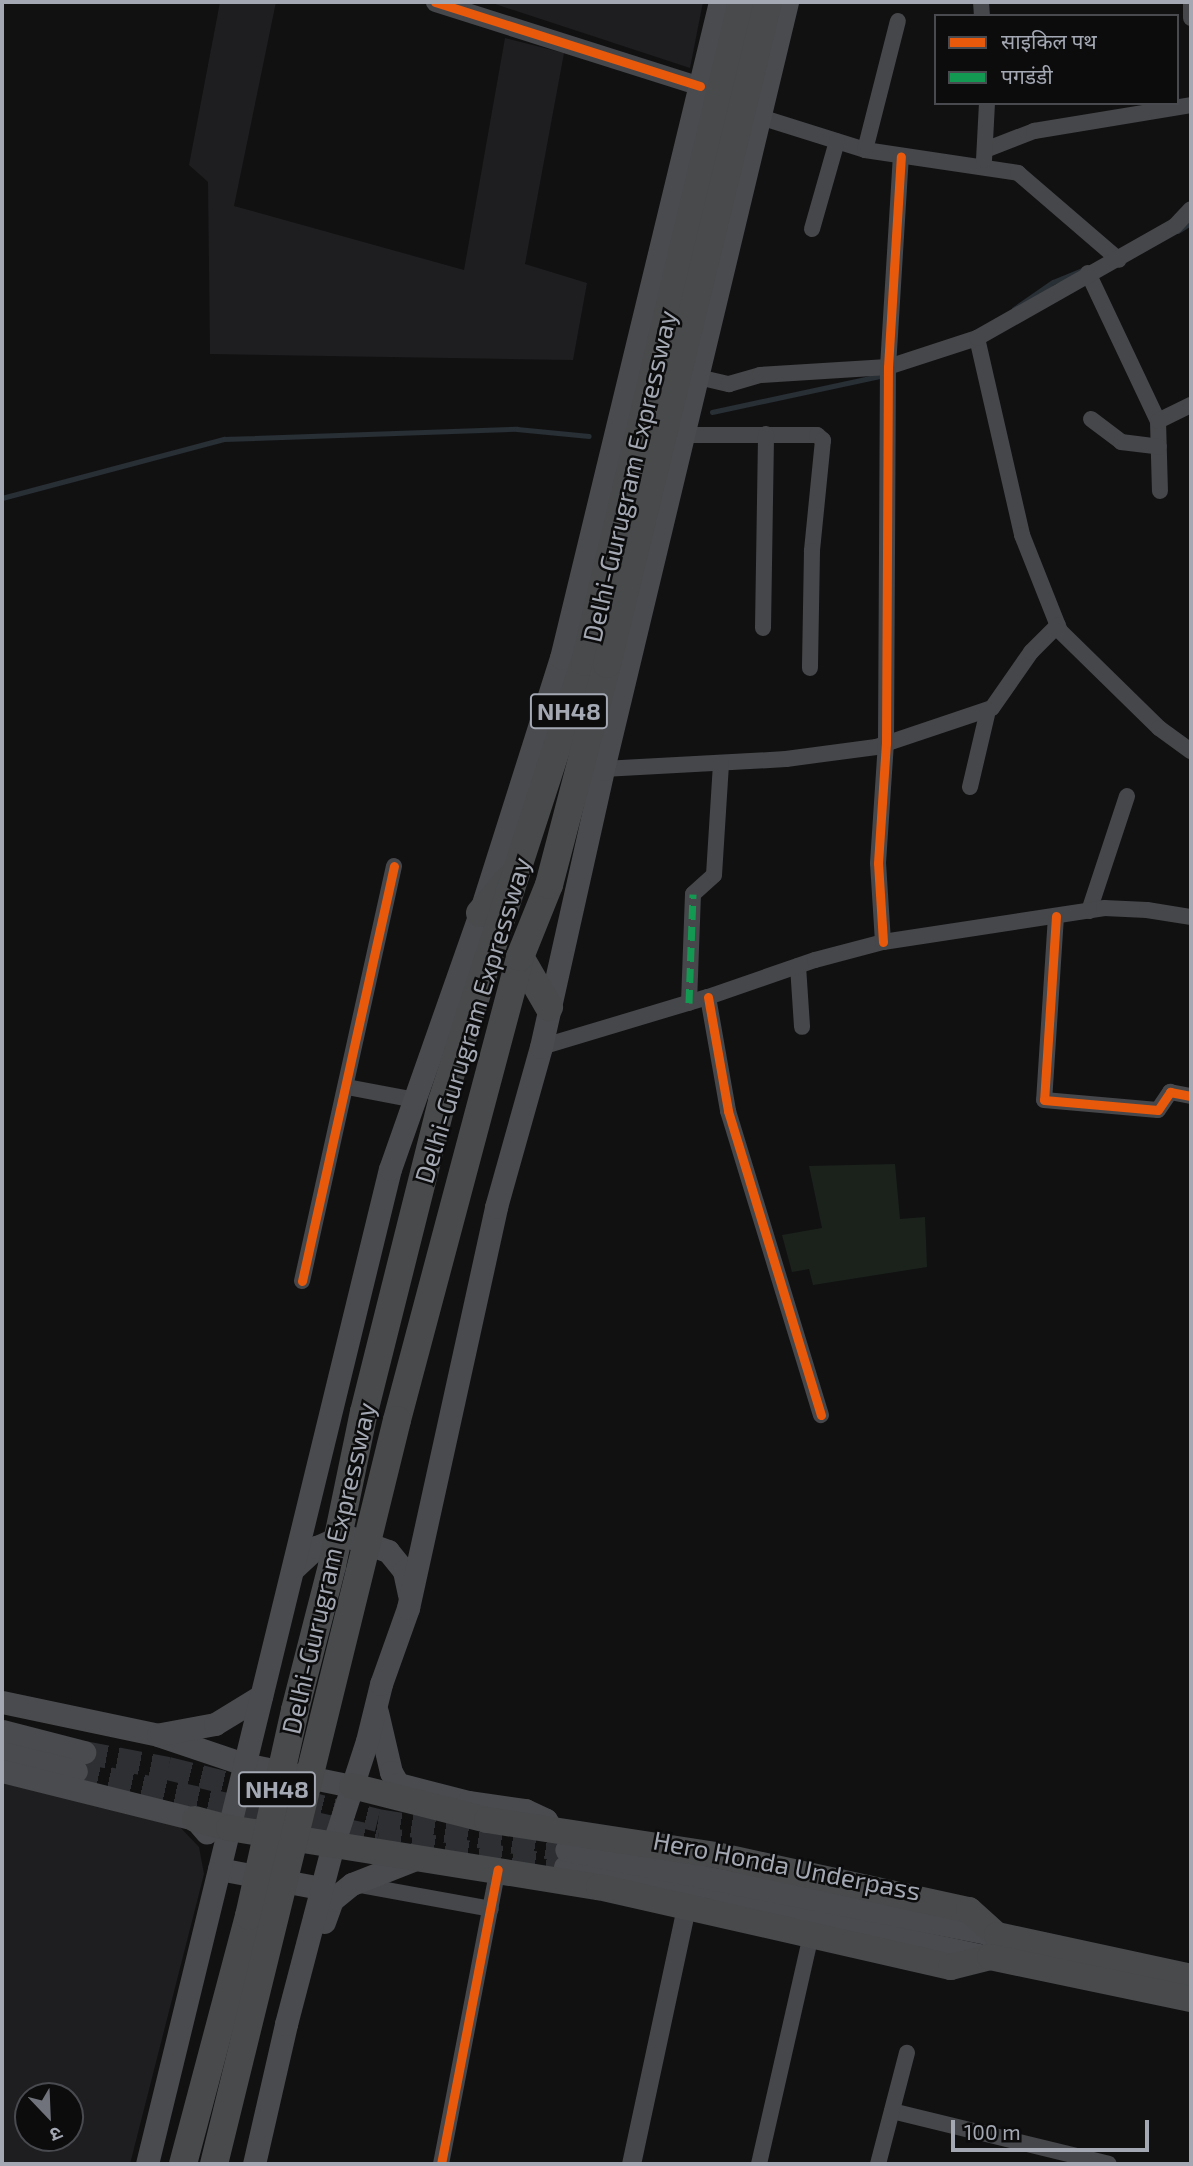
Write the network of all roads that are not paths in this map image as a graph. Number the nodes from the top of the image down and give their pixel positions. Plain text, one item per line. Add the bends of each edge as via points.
1 (435, 2) edge
2 (720, 2) edge
3 (742, 2) edge
4 (768, 2) edge
5 (787, 2) edge
6 (1191, 2) edge
7 (1191, 18) edge
8 (898, 21) dead end
9 (699, 86) junction
10 (987, 105) edge
11 (1191, 105) edge
12 (760, 117) junction
13 (837, 141) junction
14 (865, 150) junction
15 (901, 156) junction
16 (984, 158) junction
17 (1191, 209) edge
18 (1183, 225) edge
19 (812, 229) dead end
20 (1119, 260) junction
21 (1088, 273) junction
22 (977, 338) junction
23 (697, 339) junction
24 (888, 367) junction
25 (698, 377) junction
26 (1191, 405) edge
27 (1091, 419) dead end
28 (1158, 421) junction
29 (766, 434) junction
30 (684, 435) junction
31 (1159, 447) junction
32 (1160, 491) dead end
33 (1058, 625) junction
34 (763, 628) dead end
35 (810, 668) dead end
36 (988, 710) junction
37 (886, 743) junction
38 (1191, 751) edge
39 (721, 764) junction
40 (603, 769) junction
41 (523, 780) junction
42 (970, 787) dead end
43 (1127, 796) dead end
44 (535, 816) junction
45 (394, 866) dead end
46 (517, 871) junction
47 (1089, 911) junction
48 (480, 913) junction
49 (1056, 916) junction
50 (1191, 917) edge
51 (883, 942) junction
52 (520, 957) junction
53 (798, 966) junction
54 (708, 997) junction
55 (689, 1003) junction
56 (549, 1007) junction
57 (802, 1027) dead end
58 (541, 1047) junction
59 (347, 1087) junction
60 (1191, 1096) edge
61 (415, 1100) junction
62 (302, 1281) dead end
63 (821, 1415) dead end
64 (293, 1569) junction
65 (410, 1595) junction
66 (261, 1696) junction
67 (2, 1702) edge
68 (376, 1705) junction
69 (2, 1731) edge
70 (158, 1735) junction
71 (367, 1741) junction
72 (2, 1753) edge
73 (244, 1764) junction
74 (2, 1771) edge
75 (352, 1786) junction
76 (377, 1793) junction
77 (195, 1819) junction
78 (229, 1828) junction
79 (333, 1845) junction
80 (561, 1849) junction
81 (421, 1857) junction
82 (498, 1869) junction
83 (217, 1875) junction
84 (352, 1884) junction
85 (321, 1888) junction
86 (686, 1907) junction
87 (491, 1909) junction
88 (811, 1935) junction
89 (993, 1946) junction
90 (1191, 1977) edge
91 (293, 1999) junction
92 (1191, 1999) edge
93 (907, 2053) dead end
94 (892, 2111) junction
95 (147, 2164) edge
96 (183, 2164) edge
97 (214, 2164) edge
98 (254, 2164) edge
99 (442, 2164) edge
100 (631, 2164) edge
101 (759, 2164) edge
102 (878, 2164) edge
103 (1108, 2164) edge

1 - 9 street
2 - 9 main road
3 - 44 highway, Delhi-Gurugram Expressway / NH48 via 585,662
4 - 23 highway, Delhi-Gurugram Expressway / NH48
5 - 12 main road
6 - 7 street
8 - 14 street
9 - 41 main road via 561,658
10 - 16 street
11 - 16 street via 1034,131
12 - 13 street
12 - 23 main road
13 - 14 street
13 - 19 street
14 - 15 street
15 - 16 street
15 - 24 street
16 - 20 street via 1026,177
17 - 18 street
18 - 20 street
20 - 21 street
21 - 22 street
21 - 28 street
22 - 24 street
22 - 33 street via 1022,535
23 - 25 main road
23 - 52 highway, Delhi-Gurugram Expressway / NH48 via 549,885
24 - 25 street via 760,375 729,384
24 - 37 street
25 - 30 main road
26 - 28 street
27 - 31 street via 1121,442
28 - 31 street
29 - 30 street
29 - 34 street
29 - 35 street via 817,435 824,443 812,551
30 - 40 main road
31 - 32 street
33 - 36 street via 1031,652
33 - 38 street via 1159,728
36 - 37 street
36 - 42 street
37 - 39 street via 851,753
37 - 51 street via 878,863
39 - 40 street
39 - 55 street via 714,875 693,894
40 - 56 main road
41 - 44 highway
41 - 48 main road
43 - 47 street
44 - 46 highway, Delhi-Gurugram Expressway / NH48
45 - 59 street
46 - 48 highway
46 - 96 highway, Delhi-Gurugram Expressway / NH48, bridge via 442,1101 364,1412 249,1916
47 - 49 street
47 - 50 street via 1121,908
48 - 61 main road
49 - 51 street
49 - 60 street via 1044,1100 1158,1110 1170,1092
51 - 53 street
52 - 56 highway
52 - 97 highway, Delhi-Gurugram Expressway / NH48, bridge via 397,1420
53 - 54 street
53 - 57 street
54 - 55 street
54 - 63 street via 728,1111
55 - 58 street
56 - 58 main road
58 - 65 main road via 496,1208
59 - 61 street
59 - 62 street
61 - 64 main road via 390,1169
64 - 65 main road via 317,1547 344,1535 387,1551 398,1560
64 - 66 main road
65 - 68 main road
66 - 70 main road via 215,1724
66 - 73 main road
67 - 70 main road
68 - 71 main road
68 - 80 main road via 391,1772 398,1784 525,1811 546,1820
69 - 72 main road via 80,1762
70 - 73 main road
71 - 75 main road
71 - 76 main road
73 - 75 main road
73 - 78 main road
74 - 77 main road
75 - 76 highway
75 - 79 main road
76 - 80 highway via 487,1820
77 - 78 highway
77 - 83 main road via 214,1840
78 - 79 highway
78 - 83 main road
79 - 81 highway
79 - 85 main road
80 - 89 main road, Hero Honda Underpass
80 - 89 highway via 716,1855 969,1910
81 - 82 highway
81 - 84 main road
82 - 86 highway
82 - 87 street
83 - 85 main road
83 - 95 main road
84 - 87 street
84 - 91 main road via 327,1909 309,1977
85 - 91 main road
86 - 88 highway
86 - 100 street
87 - 99 street
88 - 89 highway via 951,1966
88 - 101 street
89 - 90 highway
89 - 92 highway
91 - 98 main road
93 - 94 street
94 - 102 street
94 - 103 street

